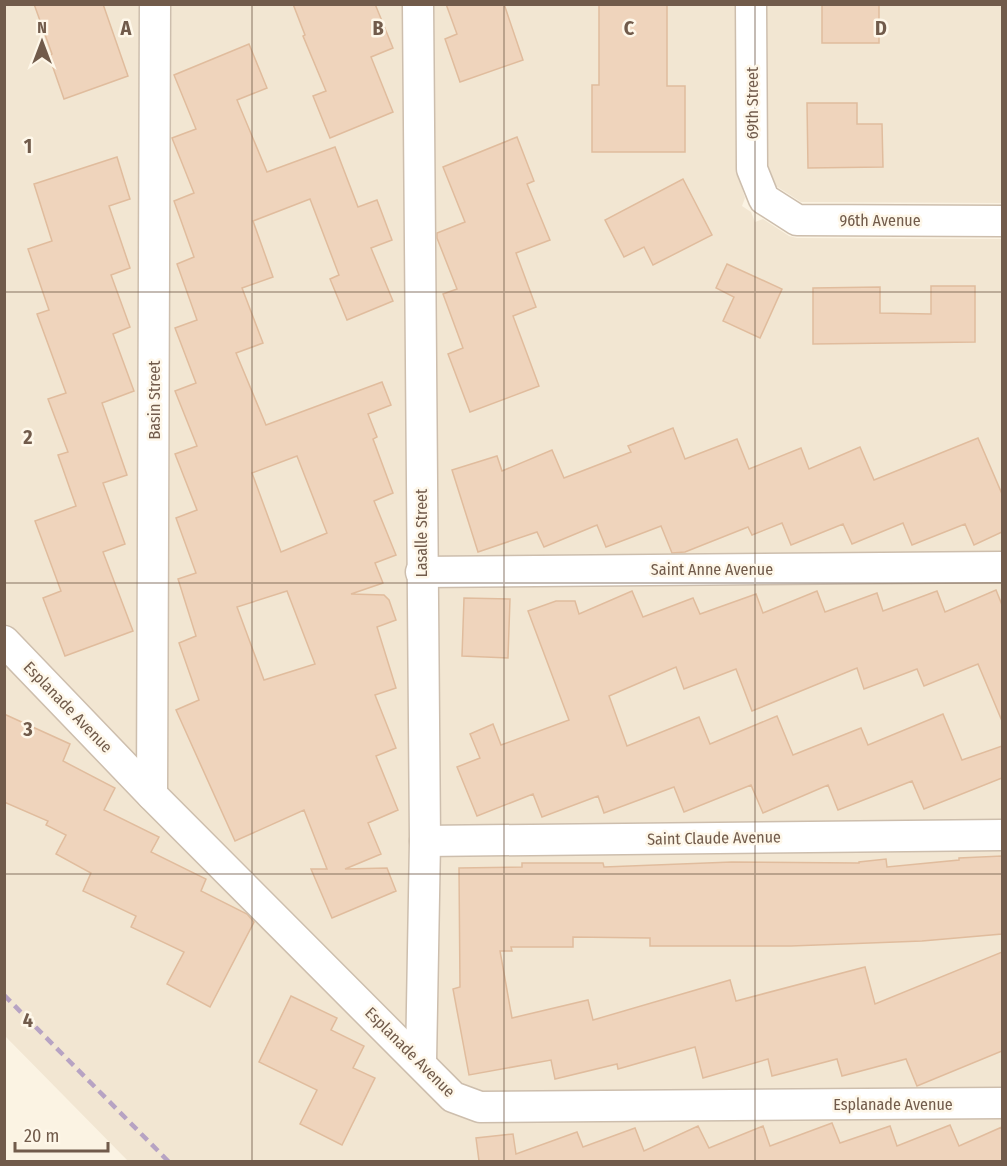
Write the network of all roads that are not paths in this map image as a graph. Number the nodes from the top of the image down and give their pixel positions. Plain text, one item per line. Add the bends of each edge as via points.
1 (155, 4) edge
2 (418, 4) edge
3 (751, 4) edge
4 (764, 199) joint
5 (1002, 221) edge
6 (1002, 567) edge
7 (422, 572) junction
8 (4, 641) edge
9 (152, 795) junction
10 (1002, 835) edge
11 (425, 841) junction
12 (421, 1062) junction
13 (1002, 1104) edge

1 - 9 street, Basin Street
2 - 7 street, Lasalle Street
3 - 4 street, 69th Street via 752,169
4 - 5 street, 96th Avenue via 797,220
6 - 7 street, Saint Anne Avenue
7 - 11 street, Lasalle Street
8 - 9 street, Esplanade Avenue
9 - 12 street, Esplanade Avenue
10 - 11 street, Saint Claude Avenue
11 - 12 street, Lasalle Street
12 - 13 street, Esplanade Avenue via 453,1097 480,1107

